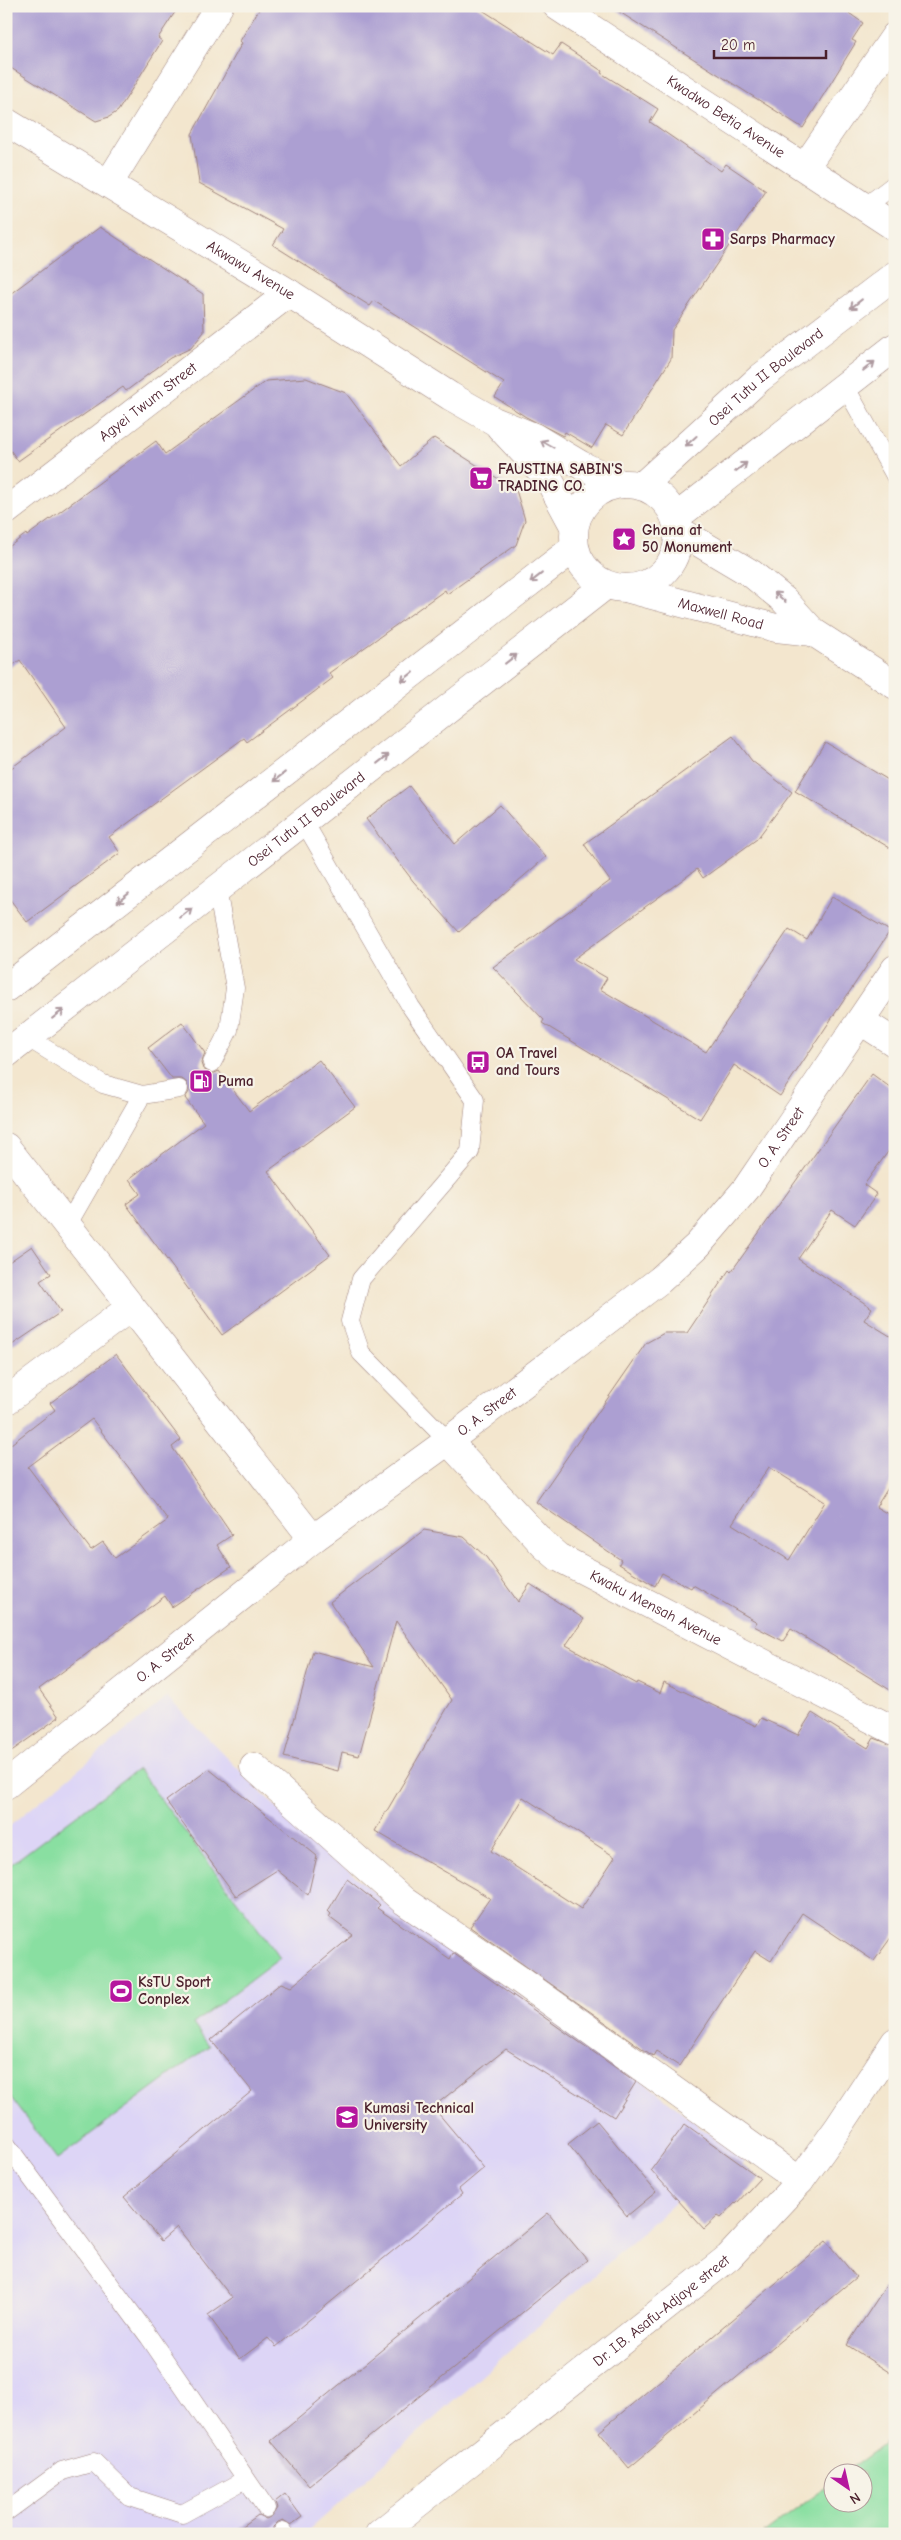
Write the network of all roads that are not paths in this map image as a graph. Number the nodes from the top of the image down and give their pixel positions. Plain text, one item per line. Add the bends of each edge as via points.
1 (219, 6) edge
2 (557, 6) edge
3 (895, 36) edge
4 (6, 122) edge
5 (806, 167) junction
6 (109, 183) junction
7 (895, 184) edge
8 (866, 206) junction
9 (895, 227) edge
10 (895, 275) edge
11 (289, 293) junction
12 (895, 346) edge
13 (845, 386) junction
14 (494, 421) junction
15 (895, 476) edge
16 (631, 485) junction
17 (6, 511) edge
18 (677, 524) junction
19 (574, 537) junction
20 (618, 587) junction
21 (813, 632) junction
22 (894, 679) edge
23 (303, 820) junction
24 (217, 889) junction
25 (895, 969) edge
26 (6, 988) edge
27 (861, 1021) junction
28 (28, 1038) junction
29 (895, 1043) edge
30 (6, 1054) edge
31 (212, 1063) dead end
32 (179, 1089) dead end
33 (142, 1095) junction
34 (6, 1147) edge
35 (68, 1224) junction
36 (131, 1307) junction
37 (6, 1401) edge
38 (448, 1441) junction
39 (313, 1539) junction
40 (895, 1731) edge
41 (254, 1767) dead end
42 (6, 1785) edge
43 (895, 2042) edge
44 (6, 2144) edge
45 (800, 2181) junction
46 (246, 2479) junction
47 (266, 2508) dead end
48 (6, 2512) edge
49 (379, 2534) edge

1 - 6 street
2 - 5 street, Kwadwo Betia Avenue
3 - 5 street
4 - 6 street, Akwawu Avenue
5 - 8 street, Kwadwo Betia Avenue
6 - 11 street, Akwawu Avenue
7 - 8 lane
8 - 9 street, Kwadwo Betia Avenue
10 -> 16 street, Osei Tutu II Boulevard via 760,378
11 - 14 street, Akwawu Avenue
11 - 17 street, Agyei Twum Street
13 -> 12 street
13 - 15 lane
18 -> 13 street
16 -> 14 street, Akwawu Avenue via 581,465 534,437
14 - 19 street, Akwawu Avenue via 548,478
16 - 18 street via 662,498
16 - 19 street via 600,491 583,506
18 - 20 street via 676,551 666,569 650,583
21 -> 18 street, Maxwell Road via 784,600 752,574
19 - 20 street via 586,570
19 -> 26 street
20 - 21 street, Maxwell Road via 703,606 776,628
23 -> 20 street, Osei Tutu II Boulevard
21 - 22 street, Maxwell Road
23 - 24 street, Osei Tutu II Boulevard
23 - 38 lane via 412,1007 475,1100 470,1152 361,1279 350,1321 361,1352
28 -> 24 street, Osei Tutu II Boulevard
24 - 31 lane via 235,988 229,1030
25 - 27 street, O. A. Street
27 - 29 street
27 - 38 street, O. A. Street via 746,1189 698,1245 660,1280
28 - 30 street, Osei Tutu II Boulevard
28 - 33 lane via 103,1084
32 - 33 lane
33 - 35 lane
34 - 35 street
35 - 36 street
36 - 37 street
36 - 39 street
38 - 39 street, O. A. Street
38 - 40 street, Kwaku Mensah Avenue via 558,1557
39 - 42 street, O. A. Street
41 - 45 street via 404,1901
43 - 45 street, Dr. I.B. Asafu-Adjaye street
44 - 46 lane via 149,2337
45 - 49 street, Dr. I.B. Asafu-Adjaye street via 729,2257
46 - 47 lane
46 - 48 lane via 182,2514 130,2497 94,2462 62,2471

